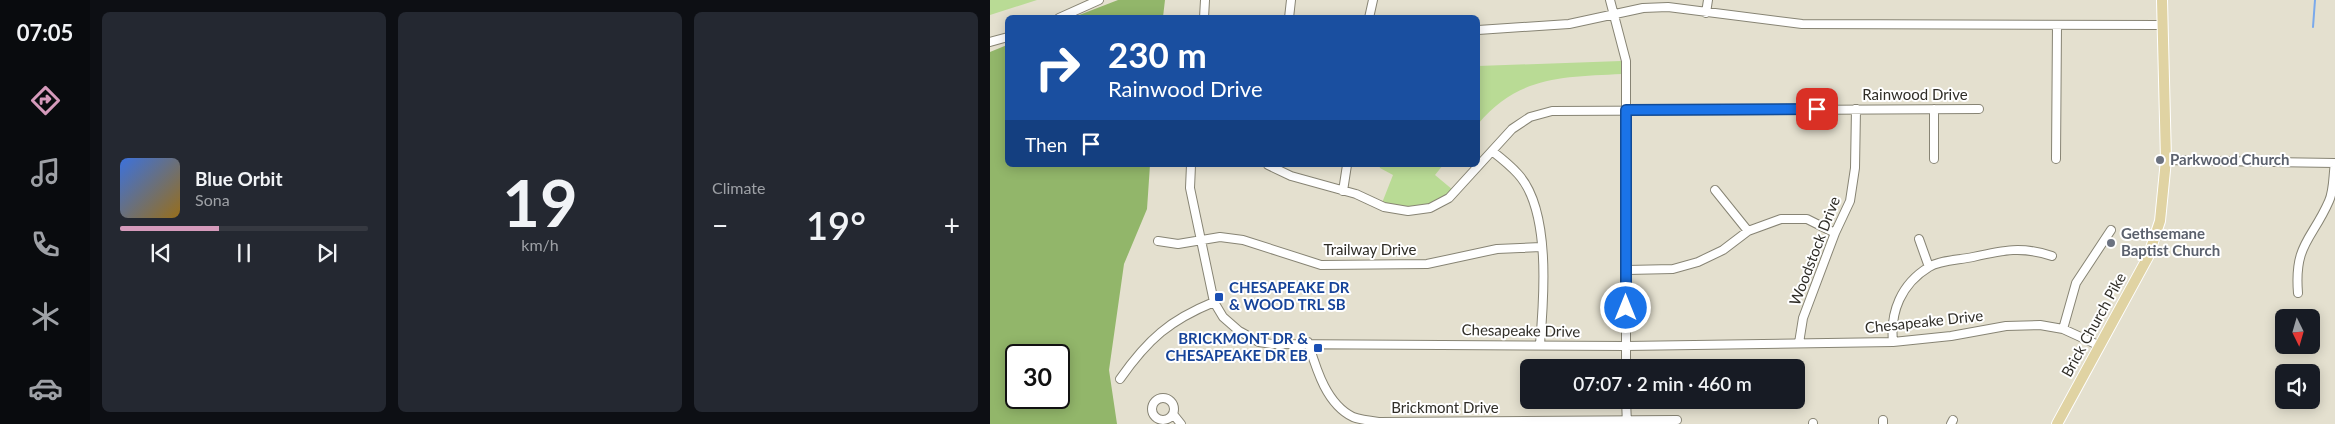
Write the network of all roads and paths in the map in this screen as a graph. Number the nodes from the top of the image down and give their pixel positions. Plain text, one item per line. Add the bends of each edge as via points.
1 (1099, 0) edge
2 (1205, 0) edge
3 (1291, 0) edge
4 (1373, 0) edge
5 (1610, 0) edge
6 (1708, 0) edge
7 (2162, 0) edge
8 (1706, 13) junction
9 (1066, 15) edge
10 (1204, 15) edge
11 (1289, 15) edge
12 (1370, 15) edge
13 (1615, 15) junction
14 (2057, 25) junction
15 (2162, 25) junction
16 (1480, 30) edge
17 (1005, 38) edge
18 (990, 42) edge
19 (1856, 109) junction
20 (1934, 109) junction
21 (1979, 109) dead end
22 (1626, 110) junction
23 (1492, 151) junction
24 (1934, 159) dead end
25 (2056, 159) dead end
26 (2166, 160) junction
27 (2335, 163) edge
28 (1480, 164) edge
29 (1191, 167) edge
30 (1272, 167) edge
31 (1347, 167) edge
32 (1478, 167) edge
33 (1715, 190) dead end
34 (1343, 191) junction
35 (1748, 230) junction
36 (2110, 230) dead end
37 (1835, 233) junction
38 (1202, 239) junction
39 (1919, 239) dead end
40 (1158, 241) dead end
41 (1541, 247) junction
42 (2052, 256) dead end
43 (1929, 267) junction
44 (1626, 270) junction
45 (2298, 293) dead end
46 (1214, 302) junction
47 (2063, 329) junction
48 (1308, 342) junction
49 (1893, 342) junction
50 (1799, 343) junction
51 (1540, 344) junction
52 (2098, 345) junction
53 (1626, 346) junction
54 (1626, 359) edge
55 (1120, 379) dead end
56 (1626, 409) edge
57 (1173, 414) dead end
58 (1678, 420) dead end
59 (1545, 423) edge
60 (1627, 423) edge
61 (1181, 424) edge
62 (2057, 424) edge

1 - 9 street
2 - 10 street
3 - 11 street
4 - 12 street
5 - 13 street
6 - 8 street
7 - 15 main road, Brick Church Pike
8 - 13 street via 1668,7 1644,8
8 - 14 street via 1802,24
13 - 16 street via 1569,24
13 - 22 street via 1626,61
14 - 15 street
14 - 25 street
15 - 26 main road, Brick Church Pike
17 - 18 street
19 - 20 street, Rainwood Drive
19 - 22 street, Rainwood Drive
19 - 37 street, Woodstock Drive via 1855,168 1850,201
20 - 21 street, Rainwood Drive
20 - 24 street
22 - 23 street, Rainwood Drive via 1552,111 1530,117 1512,129
22 - 44 street
23 - 28 street, Rainwood Drive
23 - 41 street via 1519,174 1532,198
26 - 27 street
26 - 52 main road, Brick Church Pike via 2160,222 2148,256
27 - 45 street via 2330,200 2298,259
29 - 38 street, Chesapeake Drive via 1190,188
30 - 34 street, Rainwood Drive
31 - 34 street
32 - 34 street, Rainwood Drive via 1450,198 1430,208 1408,211 1384,207
33 - 35 street
35 - 37 street via 1781,219 1807,219
35 - 44 street via 1723,250 1698,262 1673,269
36 - 47 street via 2076,283
37 - 50 street, Woodstock Drive via 1803,318
38 - 40 street, Trailway Drive via 1178,244
38 - 41 street, Trailway Drive via 1243,240 1321,265 1427,264 1497,249
38 - 46 street, Chesapeake Drive
39 - 43 street
41 - 51 street via 1543,306
42 - 43 street via 2032,249 2015,249
43 - 49 street via 1901,295 1893,312
44 - 53 street
46 - 48 street, Chesapeake Drive via 1230,324 1259,342
46 - 55 street via 1185,314 1154,337
47 - 49 street, Chesapeake Drive via 2040,325 2006,326
47 - 52 street, Chesapeake Drive
48 - 51 street, Chesapeake Drive
48 - 59 street, Brickmont Drive via 1317,373 1328,392 1352,416 1380,422
49 - 50 street, Chesapeake Drive
50 - 53 street, Chesapeake Drive
51 - 53 street, Chesapeake Drive
52 - 62 main road, Brick Church Pike
53 - 54 street
56 - 60 street
57 - 61 street
58 - 60 street, Brickmont Drive
59 - 60 street, Brickmont Drive

